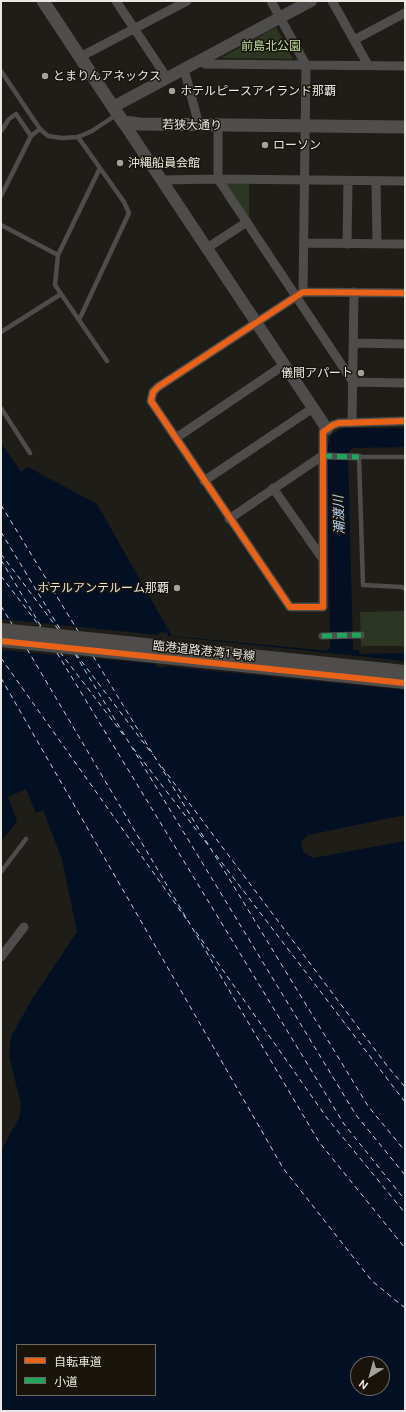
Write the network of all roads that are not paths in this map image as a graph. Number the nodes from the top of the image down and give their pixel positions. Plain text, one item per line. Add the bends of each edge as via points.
1 (43, 1) edge
2 (116, 1) edge
3 (187, 1) edge
4 (271, 1) edge
5 (311, 1) edge
6 (332, 1) edge
7 (405, 13) edge
8 (280, 18) junction
9 (135, 28) junction
10 (354, 40) junction
11 (80, 57) junction
12 (201, 60) junction
13 (306, 65) junction
14 (368, 65) junction
15 (405, 66) edge
16 (184, 69) junction
17 (1, 71) edge
18 (167, 78) junction
19 (118, 114) junction
20 (199, 125) junction
21 (218, 125) junction
22 (305, 126) junction
23 (405, 127) edge
24 (40, 129) junction
25 (2, 130) dead end
26 (31, 136) junction
27 (78, 136) junction
28 (100, 168) junction
29 (218, 179) junction
30 (162, 180) junction
31 (305, 181) junction
32 (348, 181) junction
33 (376, 181) junction
34 (405, 181) edge
35 (1, 196) edge
36 (247, 222) junction
37 (1, 225) edge
38 (304, 243) junction
39 (347, 244) junction
40 (377, 244) junction
41 (405, 244) edge
42 (207, 248) junction
43 (58, 255) junction
44 (354, 292) junction
45 (61, 294) junction
46 (300, 294) junction
47 (405, 294) edge
48 (79, 320) junction
49 (256, 322) junction
50 (1, 332) edge
51 (354, 343) junction
52 (405, 344) edge
53 (107, 361) dead end
54 (284, 365) junction
55 (353, 382) junction
56 (405, 383) edge
57 (1, 408) edge
58 (313, 408) junction
59 (405, 421) edge
60 (352, 423) junction
61 (327, 429) junction
62 (176, 438) junction
63 (30, 453) dead end
64 (326, 456) junction
65 (359, 457) junction
66 (405, 457) edge
67 (204, 481) junction
68 (273, 488) junction
69 (229, 519) junction
70 (322, 558) junction
71 (405, 589) edge
72 (1, 629) edge
73 (361, 635) dead end
74 (322, 636) dead end
75 (1, 641) edge
76 (405, 671) edge
77 (405, 683) edge
78 (26, 839) dead end
79 (1, 872) edge
80 (24, 927) dead end
81 (1, 957) edge

1 - 11 main road
2 - 9 street
3 - 9 street
4 - 8 street
5 - 8 street
6 - 10 street
7 - 10 street
8 - 12 street
8 - 13 street
9 - 11 street
9 - 18 street
10 - 14 street
11 - 19 main road
12 - 13 street via 205,64
12 - 16 street
13 - 14 street
13 - 22 street
14 - 15 street
16 - 18 street
16 - 20 street
17 - 24 lane
18 - 19 street
19 - 20 main road, 若狭大通り via 140,124
19 - 27 lane via 92,131
19 - 30 street
20 - 21 main road, 若狭大通り
21 - 22 main road, 若狭大通り
21 - 29 street
22 - 23 main road, 若狭大通り
22 - 31 street
24 - 26 lane
24 - 27 lane via 53,137
25 - 26 lane via 9,118 16,114
26 - 35 lane
27 - 28 lane
28 - 43 lane
28 - 48 lane via 129,213
29 - 30 street
29 - 31 street
29 - 36 street
30 - 42 street
31 - 32 street
31 - 38 street
32 - 33 street
32 - 39 street
33 - 34 street
33 - 40 street
36 - 42 street
36 - 46 street
37 - 43 lane
38 - 39 street
38 - 46 street
39 - 40 street
40 - 41 street
42 - 49 street
43 - 45 lane via 55,285
44 - 46 street
44 - 47 street
44 - 51 street
45 - 48 lane
45 - 50 lane
46 - 49 street
46 - 55 street
48 - 53 lane
49 - 54 street
49 - 62 street via 153,392 151,401
51 - 52 street
51 - 55 street
54 - 58 street
54 - 62 street
55 - 56 street
55 - 60 street
57 - 63 lane
58 - 61 street
58 - 67 street
59 - 60 street
60 - 61 street via 333,425
61 - 64 street via 323,432 322,438
62 - 67 street
64 - 65 street
64 - 68 street
64 - 70 street
65 - 66 lane
65 - 71 lane via 363,585
67 - 69 street
68 - 69 street
68 - 70 street
69 - 70 street via 290,607 323,607
72 - 76 street, 臨港道路港湾1号線
73 - 74 street
75 - 77 street, 臨港道路港湾1号線
78 - 79 lane
80 - 81 street

